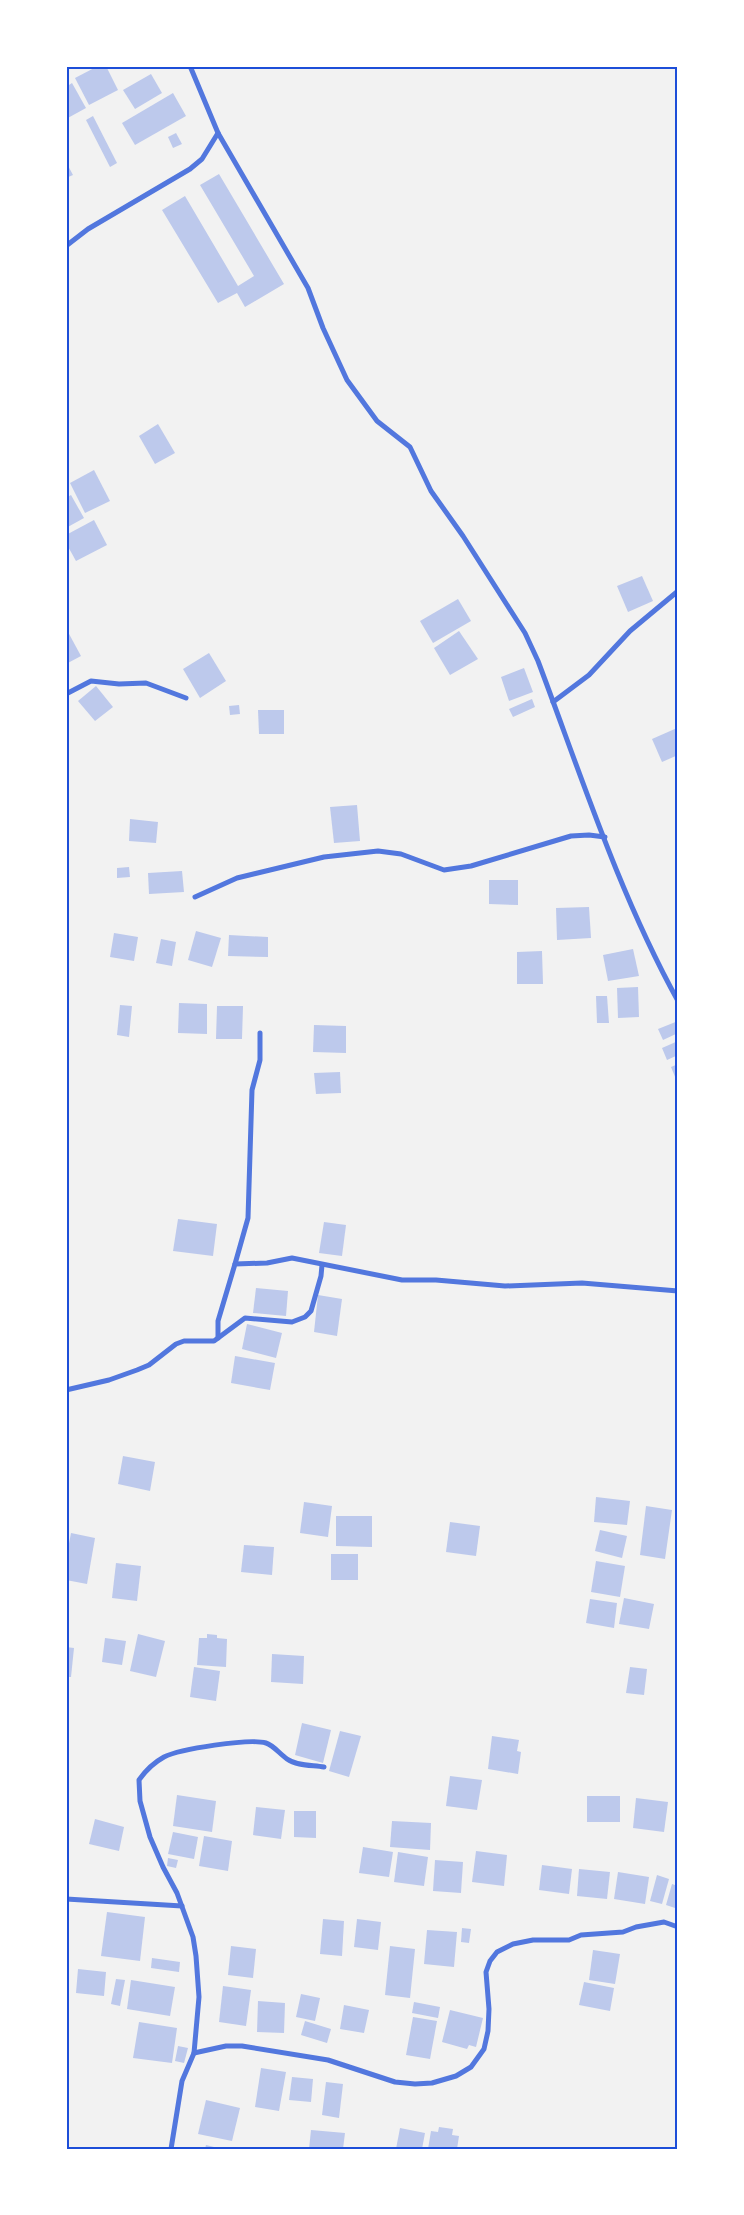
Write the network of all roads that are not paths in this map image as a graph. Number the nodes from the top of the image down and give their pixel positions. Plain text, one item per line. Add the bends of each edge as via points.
1 (190, 66) edge
2 (218, 133) junction
3 (66, 246) edge
4 (678, 591) edge
5 (66, 694) edge
6 (186, 698) dead end
7 (553, 702) junction
8 (605, 837) junction
9 (195, 897) dead end
10 (678, 1001) edge
11 (260, 1034) dead end
12 (235, 1264) junction
13 (322, 1265) junction
14 (678, 1290) edge
15 (218, 1338) junction
16 (66, 1390) edge
17 (324, 1767) dead end
18 (66, 1899) edge
19 (182, 1906) junction
20 (678, 1928) edge
21 (194, 2053) junction
22 (171, 2149) edge

1 - 2 street
2 - 3 street via 202,159 190,169 96,224
2 - 7 street via 308,288 347,380 377,421 410,447 431,491 525,633
4 - 7 street via 630,631 589,675
5 - 6 street via 91,681 146,683
7 - 8 street
8 - 9 street via 571,836 471,866 444,870 401,854 378,851 324,858 237,878
8 - 10 street via 651,951
11 - 12 street via 260,1060 252,1090 248,1218
12 - 13 street via 292,1258
12 - 15 street via 218,1321
13 - 14 street via 402,1280 505,1286 582,1283
13 - 15 street via 311,1311 305,1317 292,1322 246,1318
15 - 16 street via 214,1341 184,1341 137,1370
17 - 19 street via 296,1763 267,1743 256,1742 204,1746 165,1756 148,1767 139,1780 140,1801 150,1837
18 - 19 street
19 - 21 street via 196,1956 199,1997
20 - 21 street via 664,1922 623,1932 581,1935 569,1940 533,1940 513,1944 497,1952 486,1972 489,2008 484,2049 471,2067 456,2076 432,2083 395,2082 328,2060 242,2046
21 - 22 street via 182,2081

